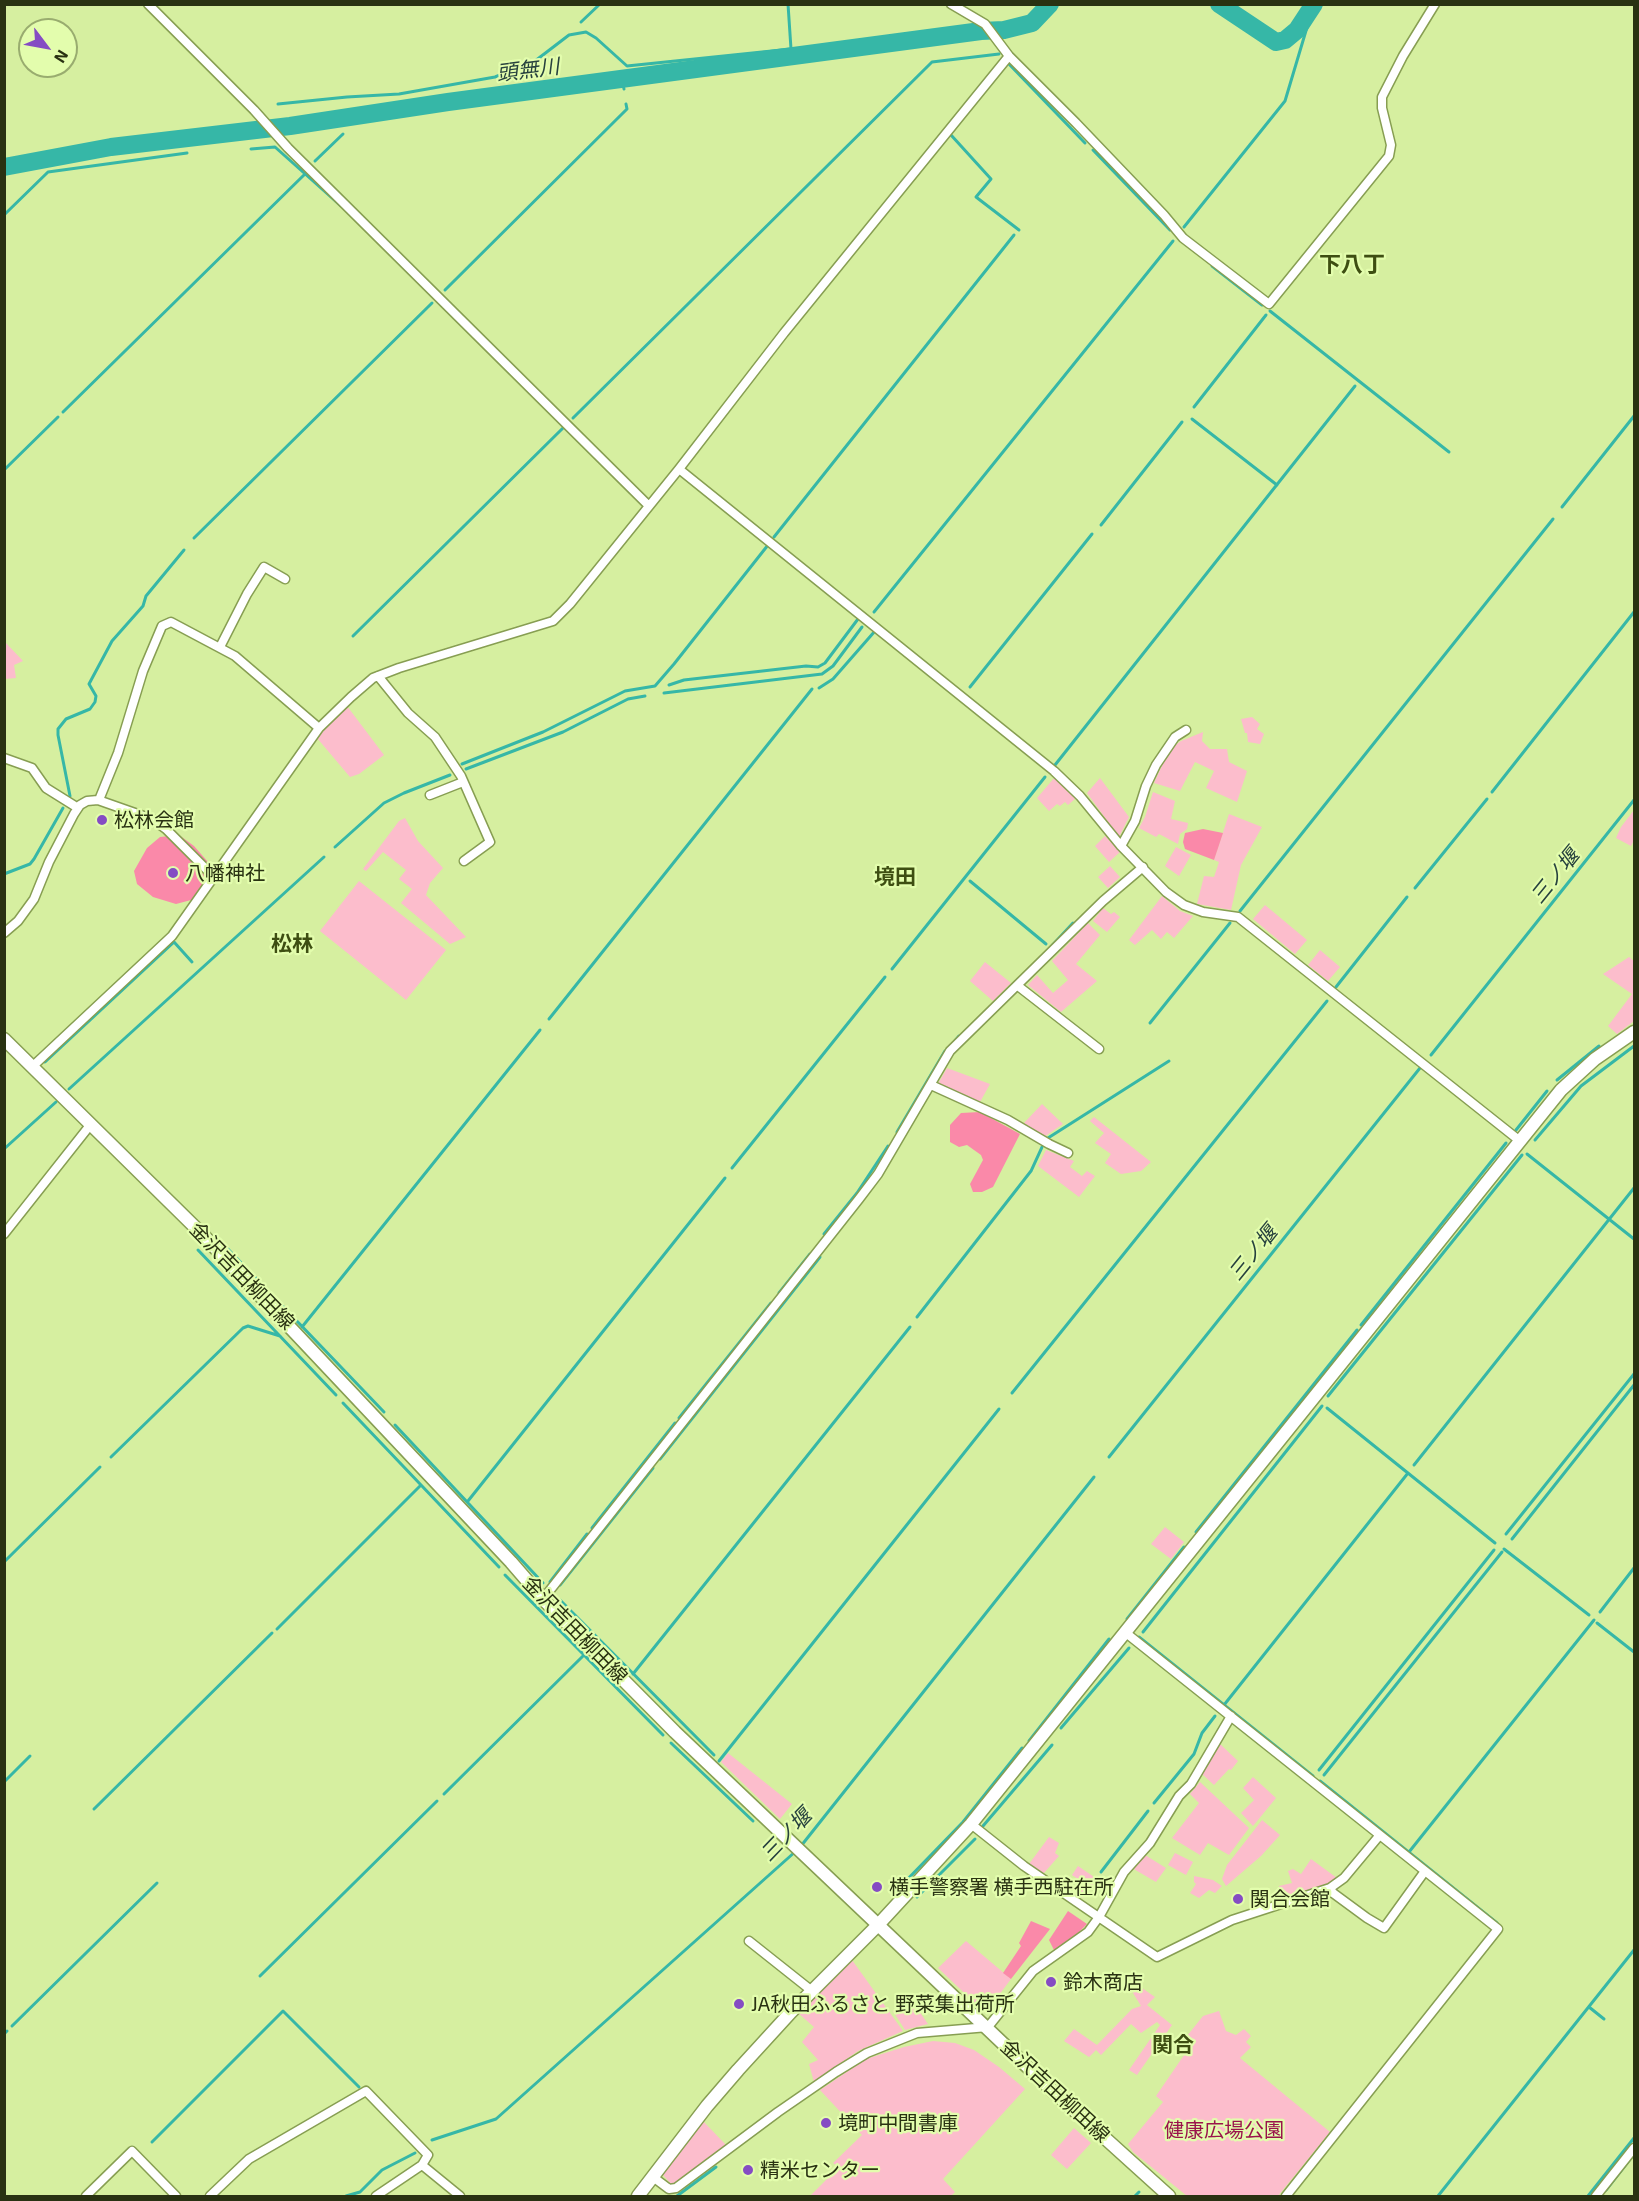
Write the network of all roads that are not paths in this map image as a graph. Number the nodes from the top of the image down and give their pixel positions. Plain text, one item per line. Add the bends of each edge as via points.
1 (148, 4) edge
2 (951, 4) edge
3 (1435, 4) edge
4 (1009, 56) junction
5 (679, 469) junction
6 (648, 505) junction
7 (285, 579) dead end
8 (220, 647) junction
9 (378, 676) junction
10 (319, 728) junction
11 (1186, 730) dead end
12 (4, 759) edge
13 (463, 782) junction
14 (430, 795) dead end
15 (99, 800) junction
16 (78, 808) junction
17 (1121, 846) junction
18 (464, 861) dead end
19 (1143, 867) junction
20 (214, 877) junction
21 (4, 933) edge
22 (1018, 986) junction
23 (1635, 1032) edge
24 (4, 1039) edge
25 (1099, 1049) dead end
26 (33, 1066) junction
27 (931, 1085) junction
28 (91, 1124) junction
29 (1520, 1141) junction
30 (1068, 1153) dead end
31 (4, 1234) edge
32 (543, 1599) junction
33 (1126, 1633) junction
34 (1231, 1716) junction
35 (971, 1824) junction
36 (1379, 1836) junction
37 (1425, 1872) junction
38 (1330, 1888) junction
39 (1099, 1917) junction
40 (878, 1925) junction
41 (749, 1941) dead end
42 (812, 1991) junction
43 (988, 2027) junction
44 (1635, 2148) edge
45 (422, 2165) junction
46 (653, 2177) junction
47 (86, 2196) edge
48 (176, 2196) edge
49 (210, 2196) edge
50 (376, 2196) edge
51 (460, 2196) edge
52 (638, 2196) edge
53 (1169, 2196) edge
54 (1286, 2196) edge
55 (1596, 2196) edge

1 - 6 street
2 - 4 street via 985,24
3 - 4 street via 1382,97 1391,145 1389,156 1269,304 1183,238
4 - 5 street
5 - 6 street
5 - 17 street via 1054,771
6 - 9 street via 554,621
7 - 8 street via 264,567
8 - 10 street via 252,668
8 - 15 street via 171,622 162,626
9 - 10 street
9 - 13 street via 408,713 435,737
10 - 20 street
11 - 17 street via 1175,737 1160,758
12 - 16 street via 32,768 46,788
13 - 14 street
13 - 18 street via 490,842
15 - 16 street via 87,801
15 - 20 street via 152,819
16 - 21 street via 34,899
17 - 19 street
19 - 22 street
19 - 29 street via 1184,905 1238,917
20 - 26 street via 172,936
22 - 25 street
22 - 27 street via 950,1051
23 - 29 main road via 1595,1059 1561,1090
24 - 26 main road, 金沢吉田柳田線
26 - 28 main road, 金沢吉田柳田線
27 - 30 street via 983,1107
27 - 32 street via 878,1173
28 - 31 street
28 - 32 main road, 金沢吉田柳田線 via 332,1370
29 - 33 main road
32 - 40 main road, 金沢吉田柳田線 via 675,1732
33 - 34 street
33 - 35 main road
34 - 36 street
34 - 39 street via 1191,1784 1125,1872
35 - 39 street
35 - 40 main road
36 - 37 street
36 - 38 street via 1344,1878
37 - 38 street via 1384,1928
37 - 54 street via 1498,1929
38 - 39 street via 1232,1920 1156,1957
39 - 43 street via 1088,1932 1033,1971
40 - 42 main road
40 - 43 main road, 金沢吉田柳田線
41 - 42 street
42 - 46 main road via 707,2106
43 - 46 street via 917,2033 867,2053 676,2187 669,2189
43 - 53 main road, 金沢吉田柳田線
44 - 55 street
45 - 49 street via 428,2155 366,2091 249,2159
45 - 50 street
45 - 51 street
46 - 52 main road
47 - 48 street via 132,2151

